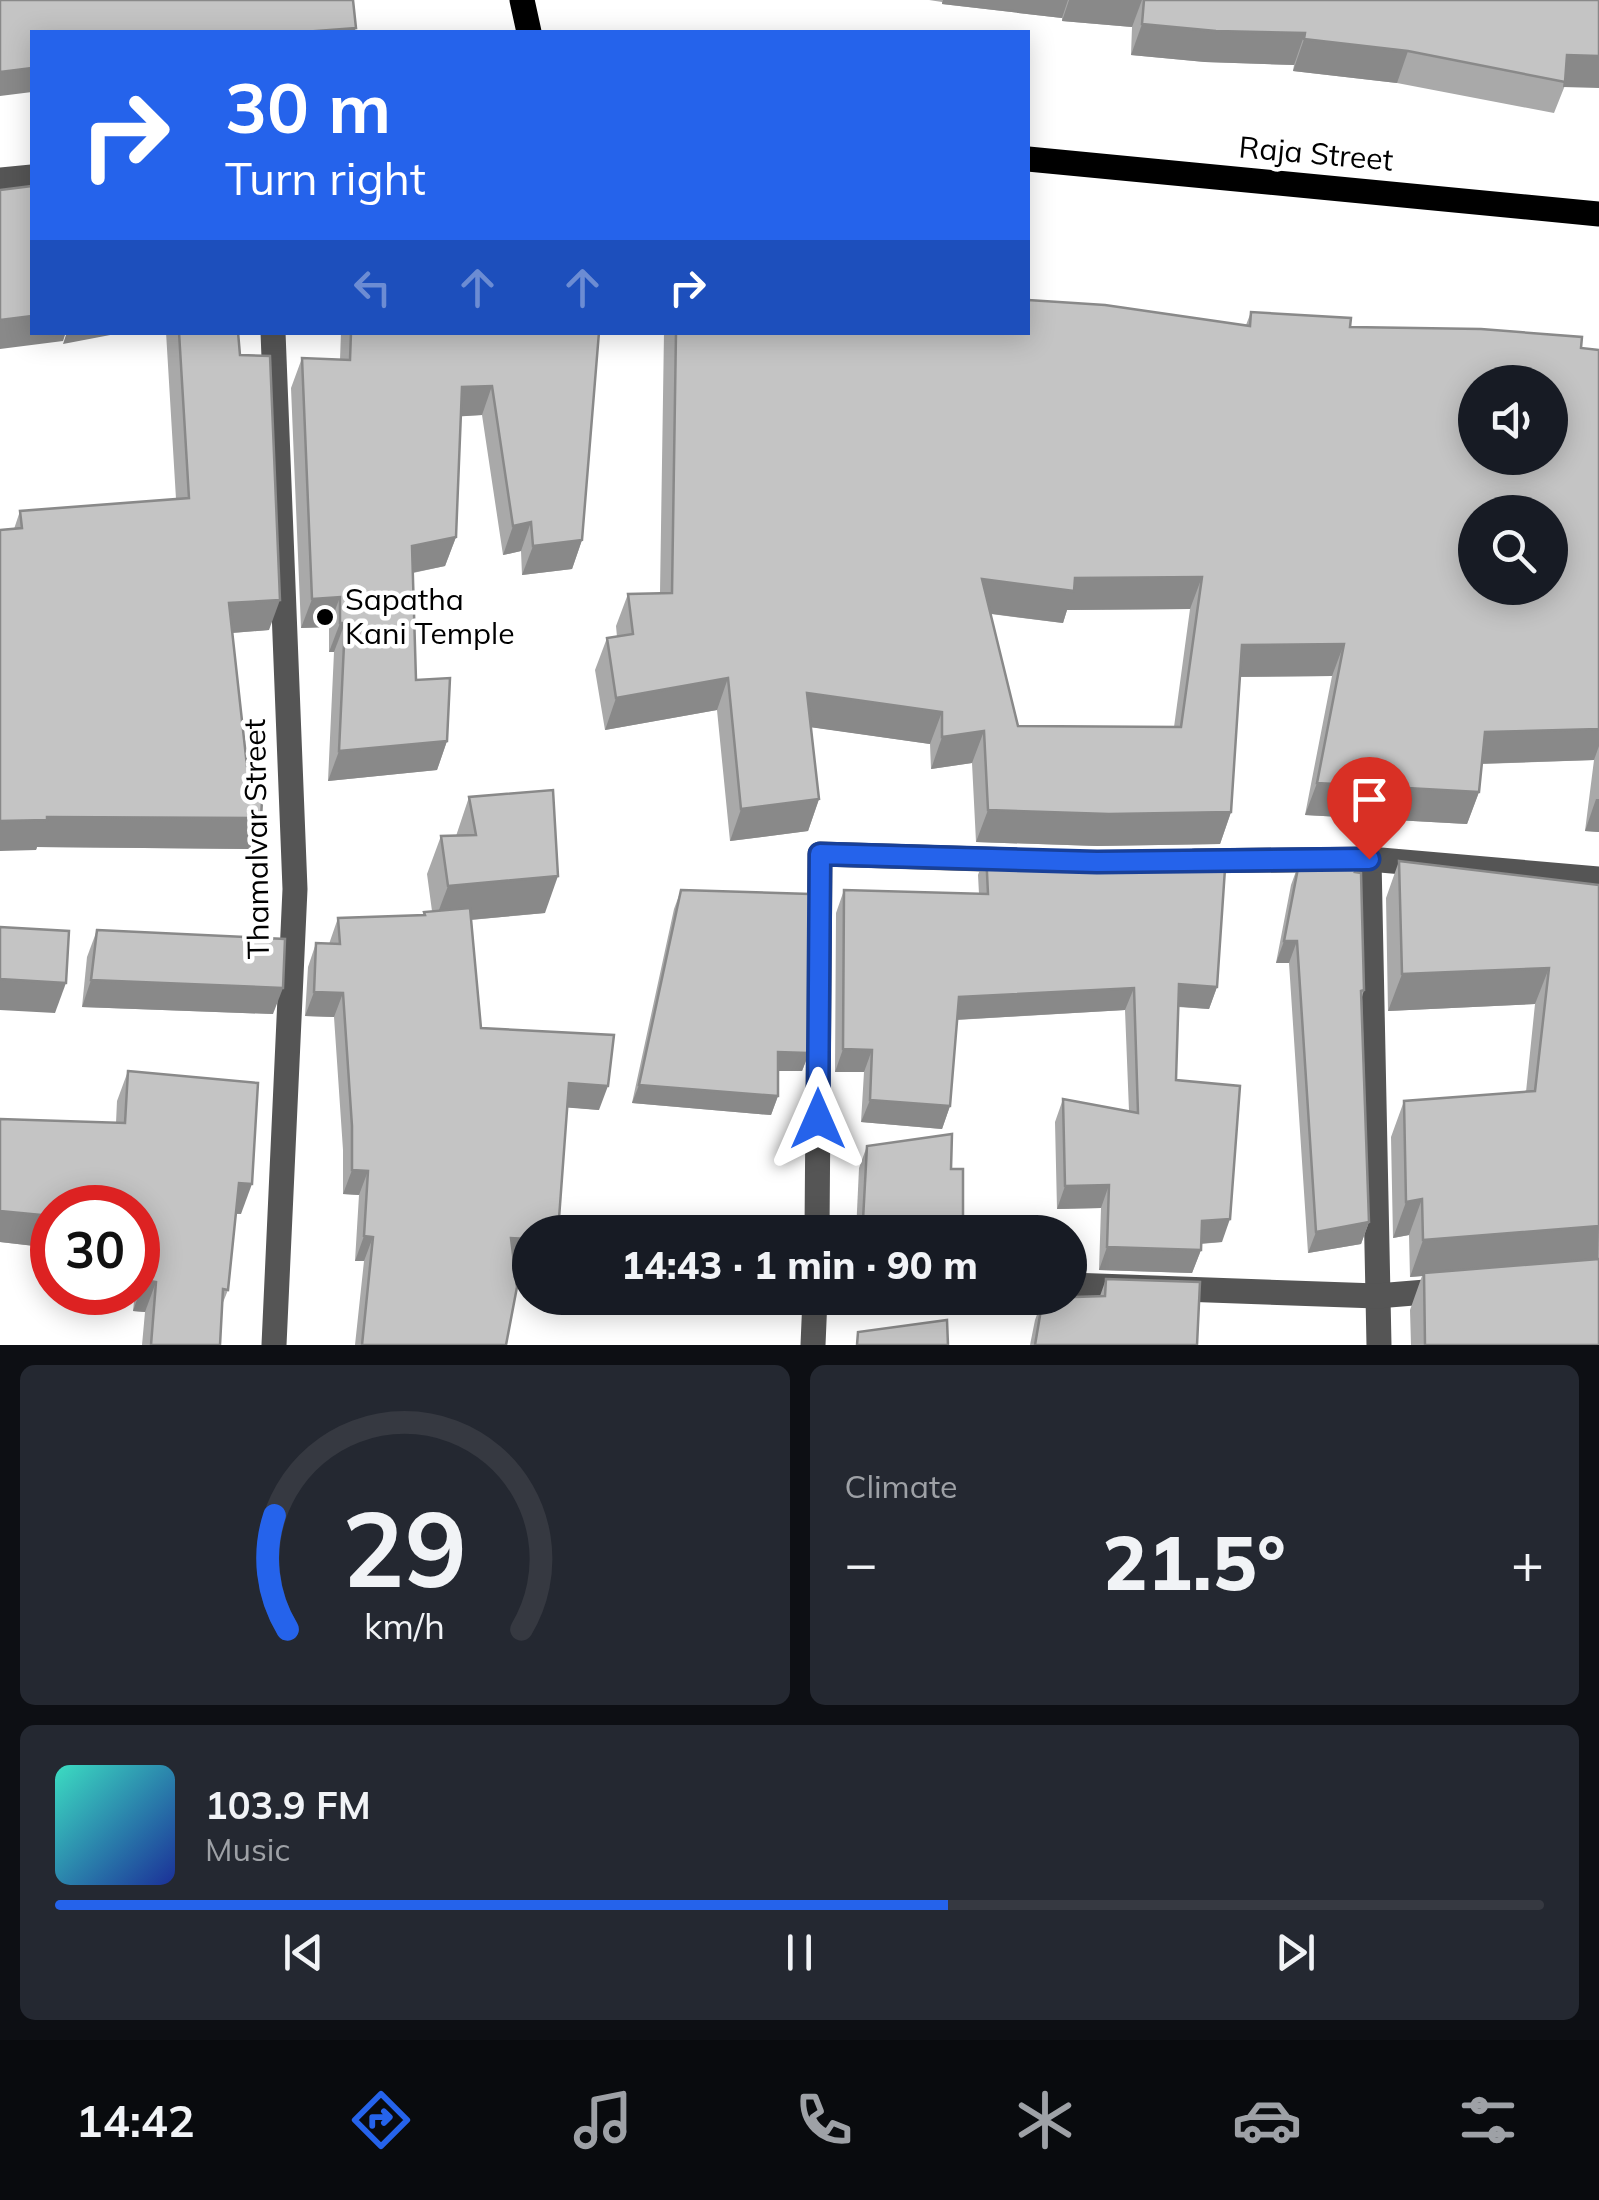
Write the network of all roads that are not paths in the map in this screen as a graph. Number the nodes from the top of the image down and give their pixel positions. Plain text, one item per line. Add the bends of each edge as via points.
1 (522, 0) edge
2 (529, 30) edge
3 (1030, 159) edge
4 (30, 177) edge
5 (0, 180) edge
6 (1599, 214) edge
7 (272, 335) edge
8 (1369, 859) junction
9 (1038, 860) edge
10 (1174, 861) edge
11 (1599, 879) edge
12 (817, 1215) edge
13 (1087, 1287) edge
14 (1470, 1288) edge
15 (1377, 1296) junction
16 (815, 1315) edge
17 (274, 1345) edge
18 (813, 1345) edge
19 (1379, 1345) edge

1 - 2 main road
3 - 6 main road, Raja Street
4 - 5 street
7 - 17 street, Thamalvar Street via 295,889
8 - 10 street
8 - 11 street
8 - 15 street
9 - 12 street via 820,854
13 - 15 street
14 - 15 street
15 - 19 street
16 - 18 street

